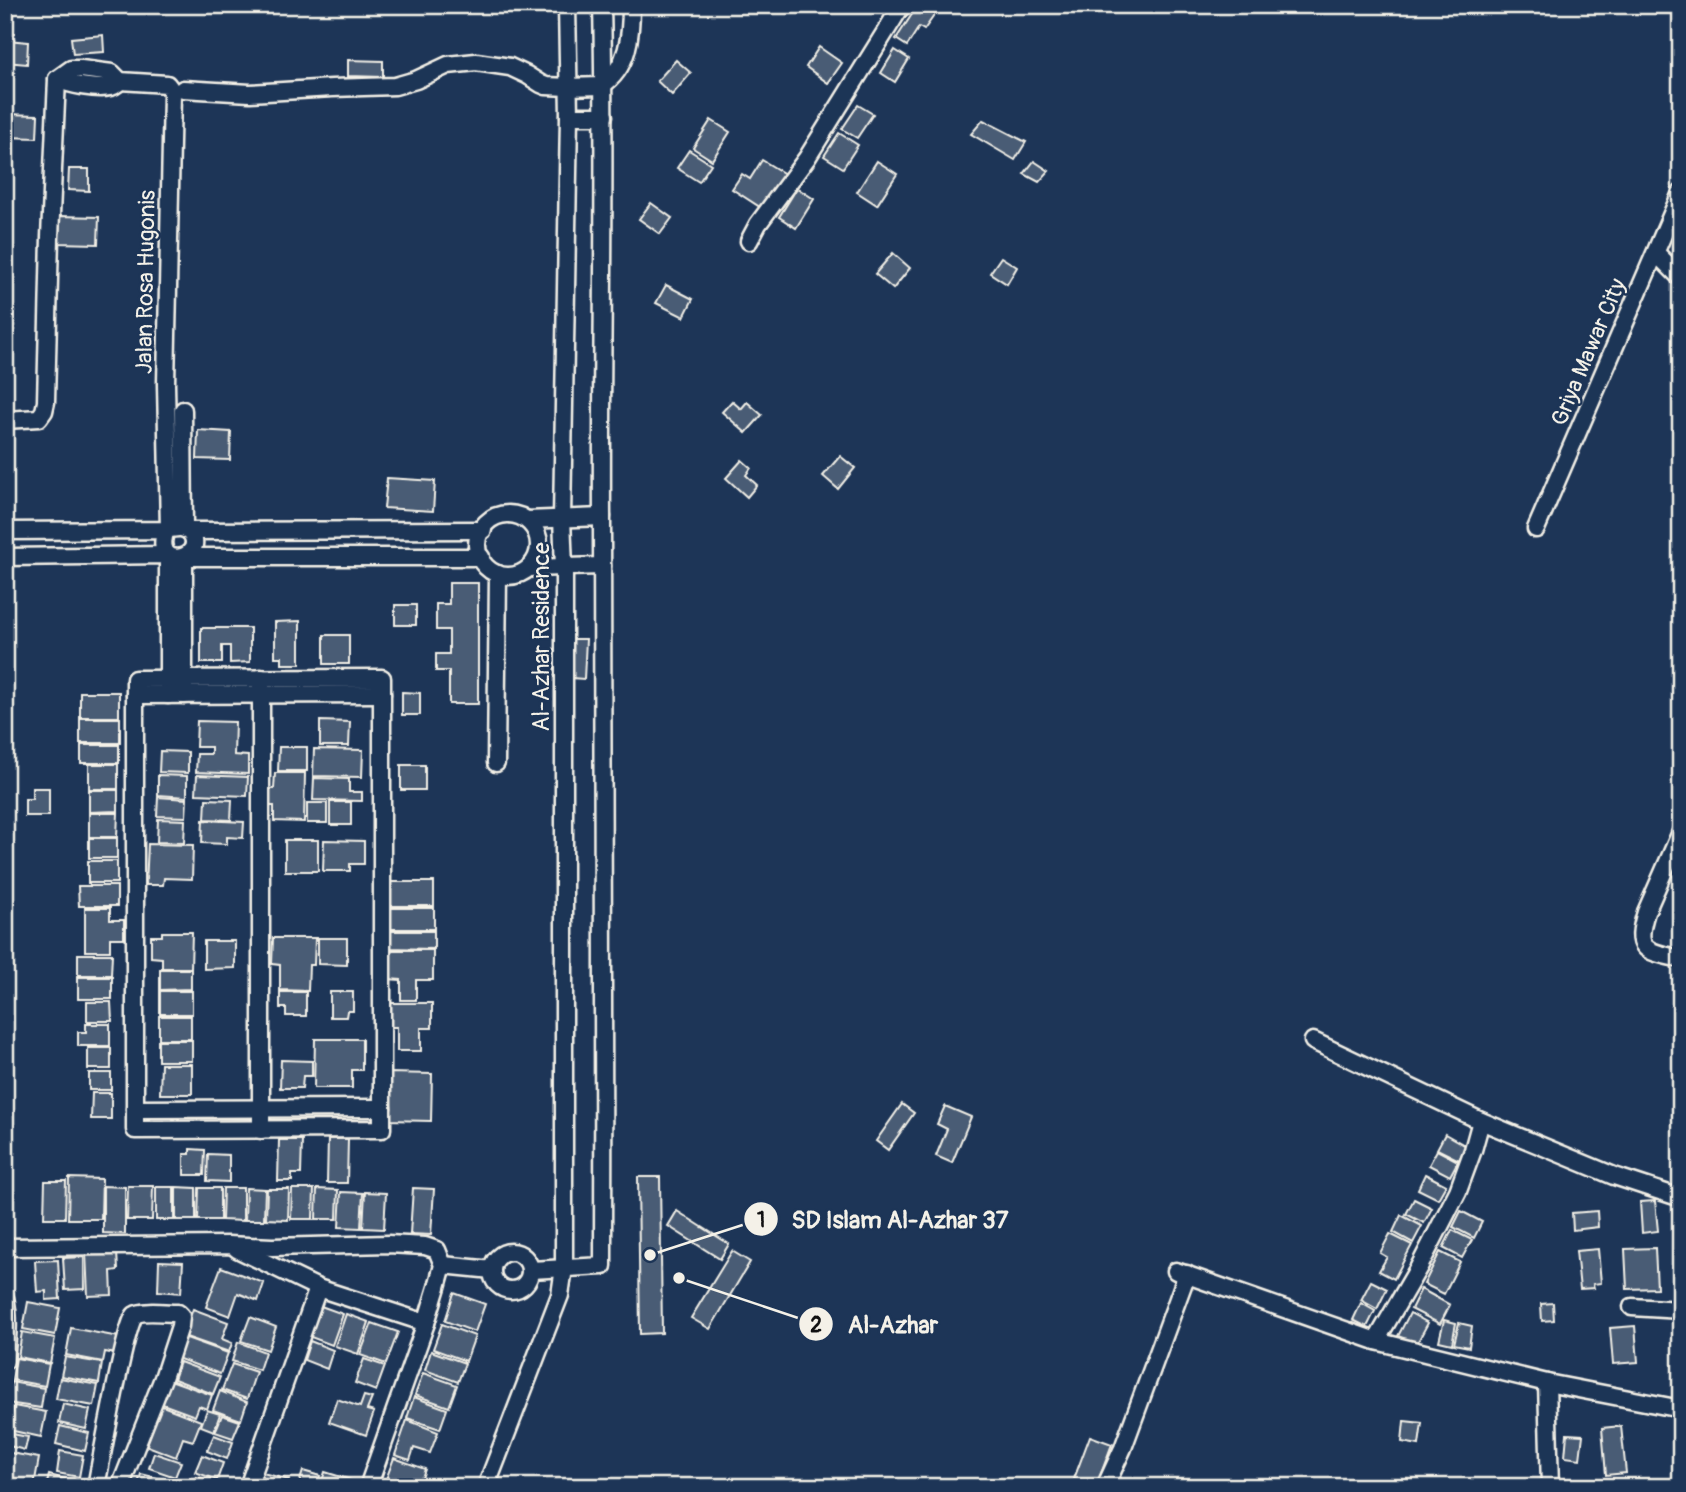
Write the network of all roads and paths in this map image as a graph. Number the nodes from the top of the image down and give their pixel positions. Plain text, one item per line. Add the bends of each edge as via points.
1 (567, 5) edge
2 (602, 5) edge
3 (631, 5) edge
4 (902, 5) edge
5 (604, 84) junction
6 (568, 88) junction
7 (183, 89) dead end
8 (569, 116) junction
9 (604, 116) junction
10 (1681, 193) edge
11 (749, 241) dead end
12 (1656, 253) junction
13 (1681, 278) edge
14 (183, 411) dead end
15 (5, 420) edge
16 (602, 517) junction
17 (562, 519) junction
18 (527, 520) junction
19 (1536, 529) dead end
20 (177, 530) junction
21 (431, 530) junction
22 (483, 530) junction
23 (5, 531) edge
24 (5, 556) edge
25 (176, 556) junction
26 (431, 557) junction
27 (481, 557) junction
28 (602, 566) junction
29 (564, 567) junction
30 (529, 568) junction
31 (498, 574) junction
32 (260, 686) junction
33 (176, 687) junction
34 (496, 763) dead end
35 (1681, 832) edge
36 (1681, 959) edge
37 (1313, 1041) dead end
38 (261, 1108) junction
39 (382, 1108) junction
40 (135, 1109) junction
41 (1481, 1121) junction
42 (261, 1130) junction
43 (1681, 1198) edge
44 (228, 1245) junction
45 (5, 1247) edge
46 (443, 1265) junction
47 (564, 1268) junction
48 (492, 1270) junction
49 (531, 1270) junction
50 (318, 1287) junction
51 (5, 1298) edge
52 (1632, 1307) dead end
53 (1681, 1310) edge
54 (426, 1323) junction
55 (1376, 1341) junction
56 (5, 1360) edge
57 (1547, 1383) junction
58 (1681, 1409) edge
59 (96, 1487) edge
60 (120, 1487) edge
61 (248, 1487) edge
62 (368, 1487) edge
63 (486, 1487) edge
64 (1105, 1487) edge
65 (1550, 1487) edge

1 - 6 street, Al-Azhar Residence
2 - 5 street
3 - 5 street via 629,45
4 - 11 street via 807,158
5 - 6 street
5 - 9 street
6 - 7 street via 541,84 510,67 476,62 448,65 395,86 250,93
6 - 8 street, Al-Azhar Residence
8 - 9 street
8 - 17 street, Al-Azhar Residence
9 - 16 street
10 - 12 street, Griya Mawar City
12 - 13 street
12 - 19 street, Griya Mawar City
14 - 20 street
15 - 20 street, Jalan Rosa Hugonis via 39,418 47,402 57,79 71,69 81,69 112,73 120,81 167,84 172,94 166,384
16 - 17 street
16 - 28 street
17 - 18 street
17 - 29 street, Al-Azhar Residence
18 - 22 street via 498,515
18 - 30 street via 539,544
20 - 21 street
20 - 23 street
20 - 25 street via 162,540 163,549
20 - 25 street via 193,540 193,545 192,550
21 - 22 street
21 - 26 street
22 - 27 street via 477,543
24 - 25 street
25 - 26 street
25 - 33 street
26 - 27 street
27 - 31 street
28 - 29 street
28 - 47 street via 603,1266
29 - 30 street
29 - 47 street, Al-Azhar Residence
30 - 31 street via 514,575
31 - 34 street
32 - 33 street
32 - 38 street
32 - 39 street via 382,678
33 - 40 street via 135,678
35 - 36 street via 1646,912 1640,940 1650,950
37 - 41 street
38 - 39 street
38 - 40 street
38 - 42 street
39 - 42 street via 382,1129
40 - 42 street via 135,1130
41 - 43 street via 1614,1176
41 - 55 street via 1458,1191
44 - 45 street
44 - 46 street via 425,1246 437,1250
44 - 50 street
46 - 48 street
46 - 54 street
47 - 49 street
47 - 63 street, Al-Azhar Residence via 560,1295
48 - 49 street via 496,1259 506,1252 527,1259
48 - 49 street via 499,1287 511,1291 528,1282
50 - 54 street
50 - 61 street
51 - 56 street
52 - 53 street
54 - 62 street
55 - 57 street
55 - 64 street via 1181,1273 1123,1448
57 - 58 street
57 - 65 street
59 - 60 street via 132,1320 144,1313 178,1313 180,1326 163,1378

